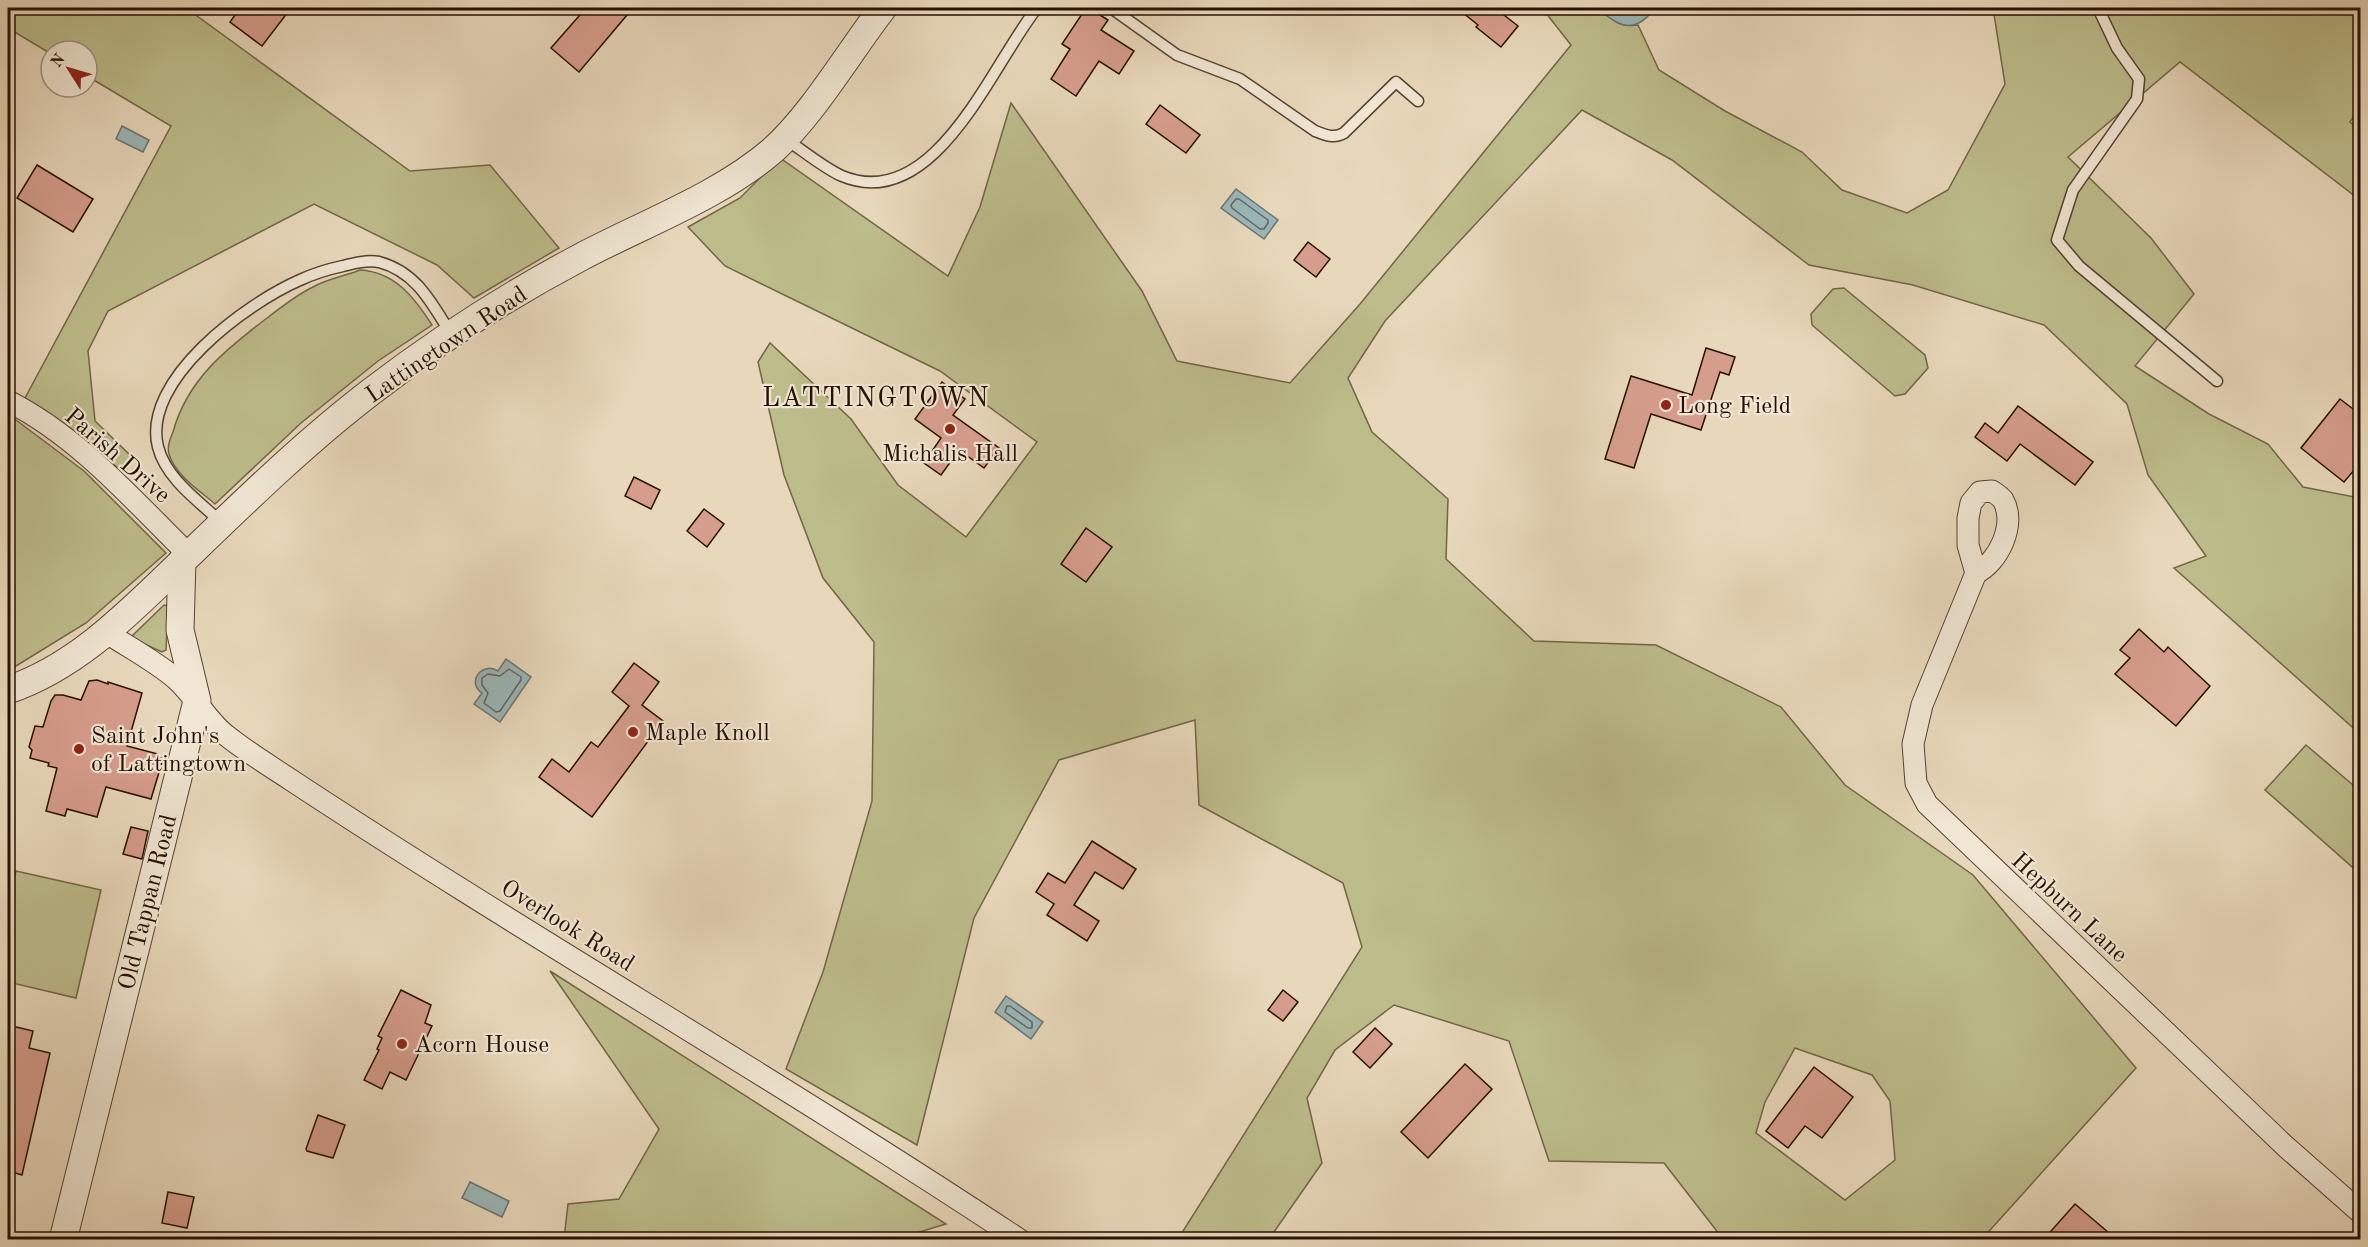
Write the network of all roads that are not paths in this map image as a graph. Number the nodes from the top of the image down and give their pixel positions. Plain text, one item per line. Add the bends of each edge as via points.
1 (883, 8) edge
2 (1037, 8) edge
3 (1111, 8) edge
4 (2098, 8) edge
5 (1418, 101) dead end
6 (784, 138) junction
7 (451, 334) junction
8 (2217, 381) dead end
9 (8, 401) edge
10 (222, 523) junction
11 (185, 558) junction
12 (1976, 573) dead end
13 (106, 633) junction
14 (8, 690) edge
15 (197, 701) junction
16 (2361, 1212) edge
17 (63, 1239) edge
18 (1020, 1239) edge

1 - 6 street, Lattingtown Road
2 - 6 lane via 989,84 943,146 908,173 874,183 842,176
3 - 5 lane via 1177,55 1240,79 1324,135 1344,133 1396,82
4 - 8 lane via 2117,48 2139,79 2137,99 2073,190 2057,240 2079,266
6 - 7 street, Lattingtown Road via 746,172 579,258
7 - 10 street, Lattingtown Road via 371,392
7 - 10 lane via 418,284 393,267 362,261 300,280 256,305 228,327 184,367 159,410 156,431 165,464
9 - 11 street, Parish Drive via 78,448
10 - 11 street, Lattingtown Road
11 - 13 street, Lattingtown Road
11 - 15 street, Old Tappan Road via 180,630
12 - 16 street, Hepburn Lane via 1922,705 1913,744 1916,783 1927,804 2285,1146
13 - 14 street, Lattingtown Road via 32,682
13 - 15 street, Overlook Road via 161,667
15 - 17 street, Old Tappan Road
15 - 18 street, Overlook Road via 225,734 292,780

